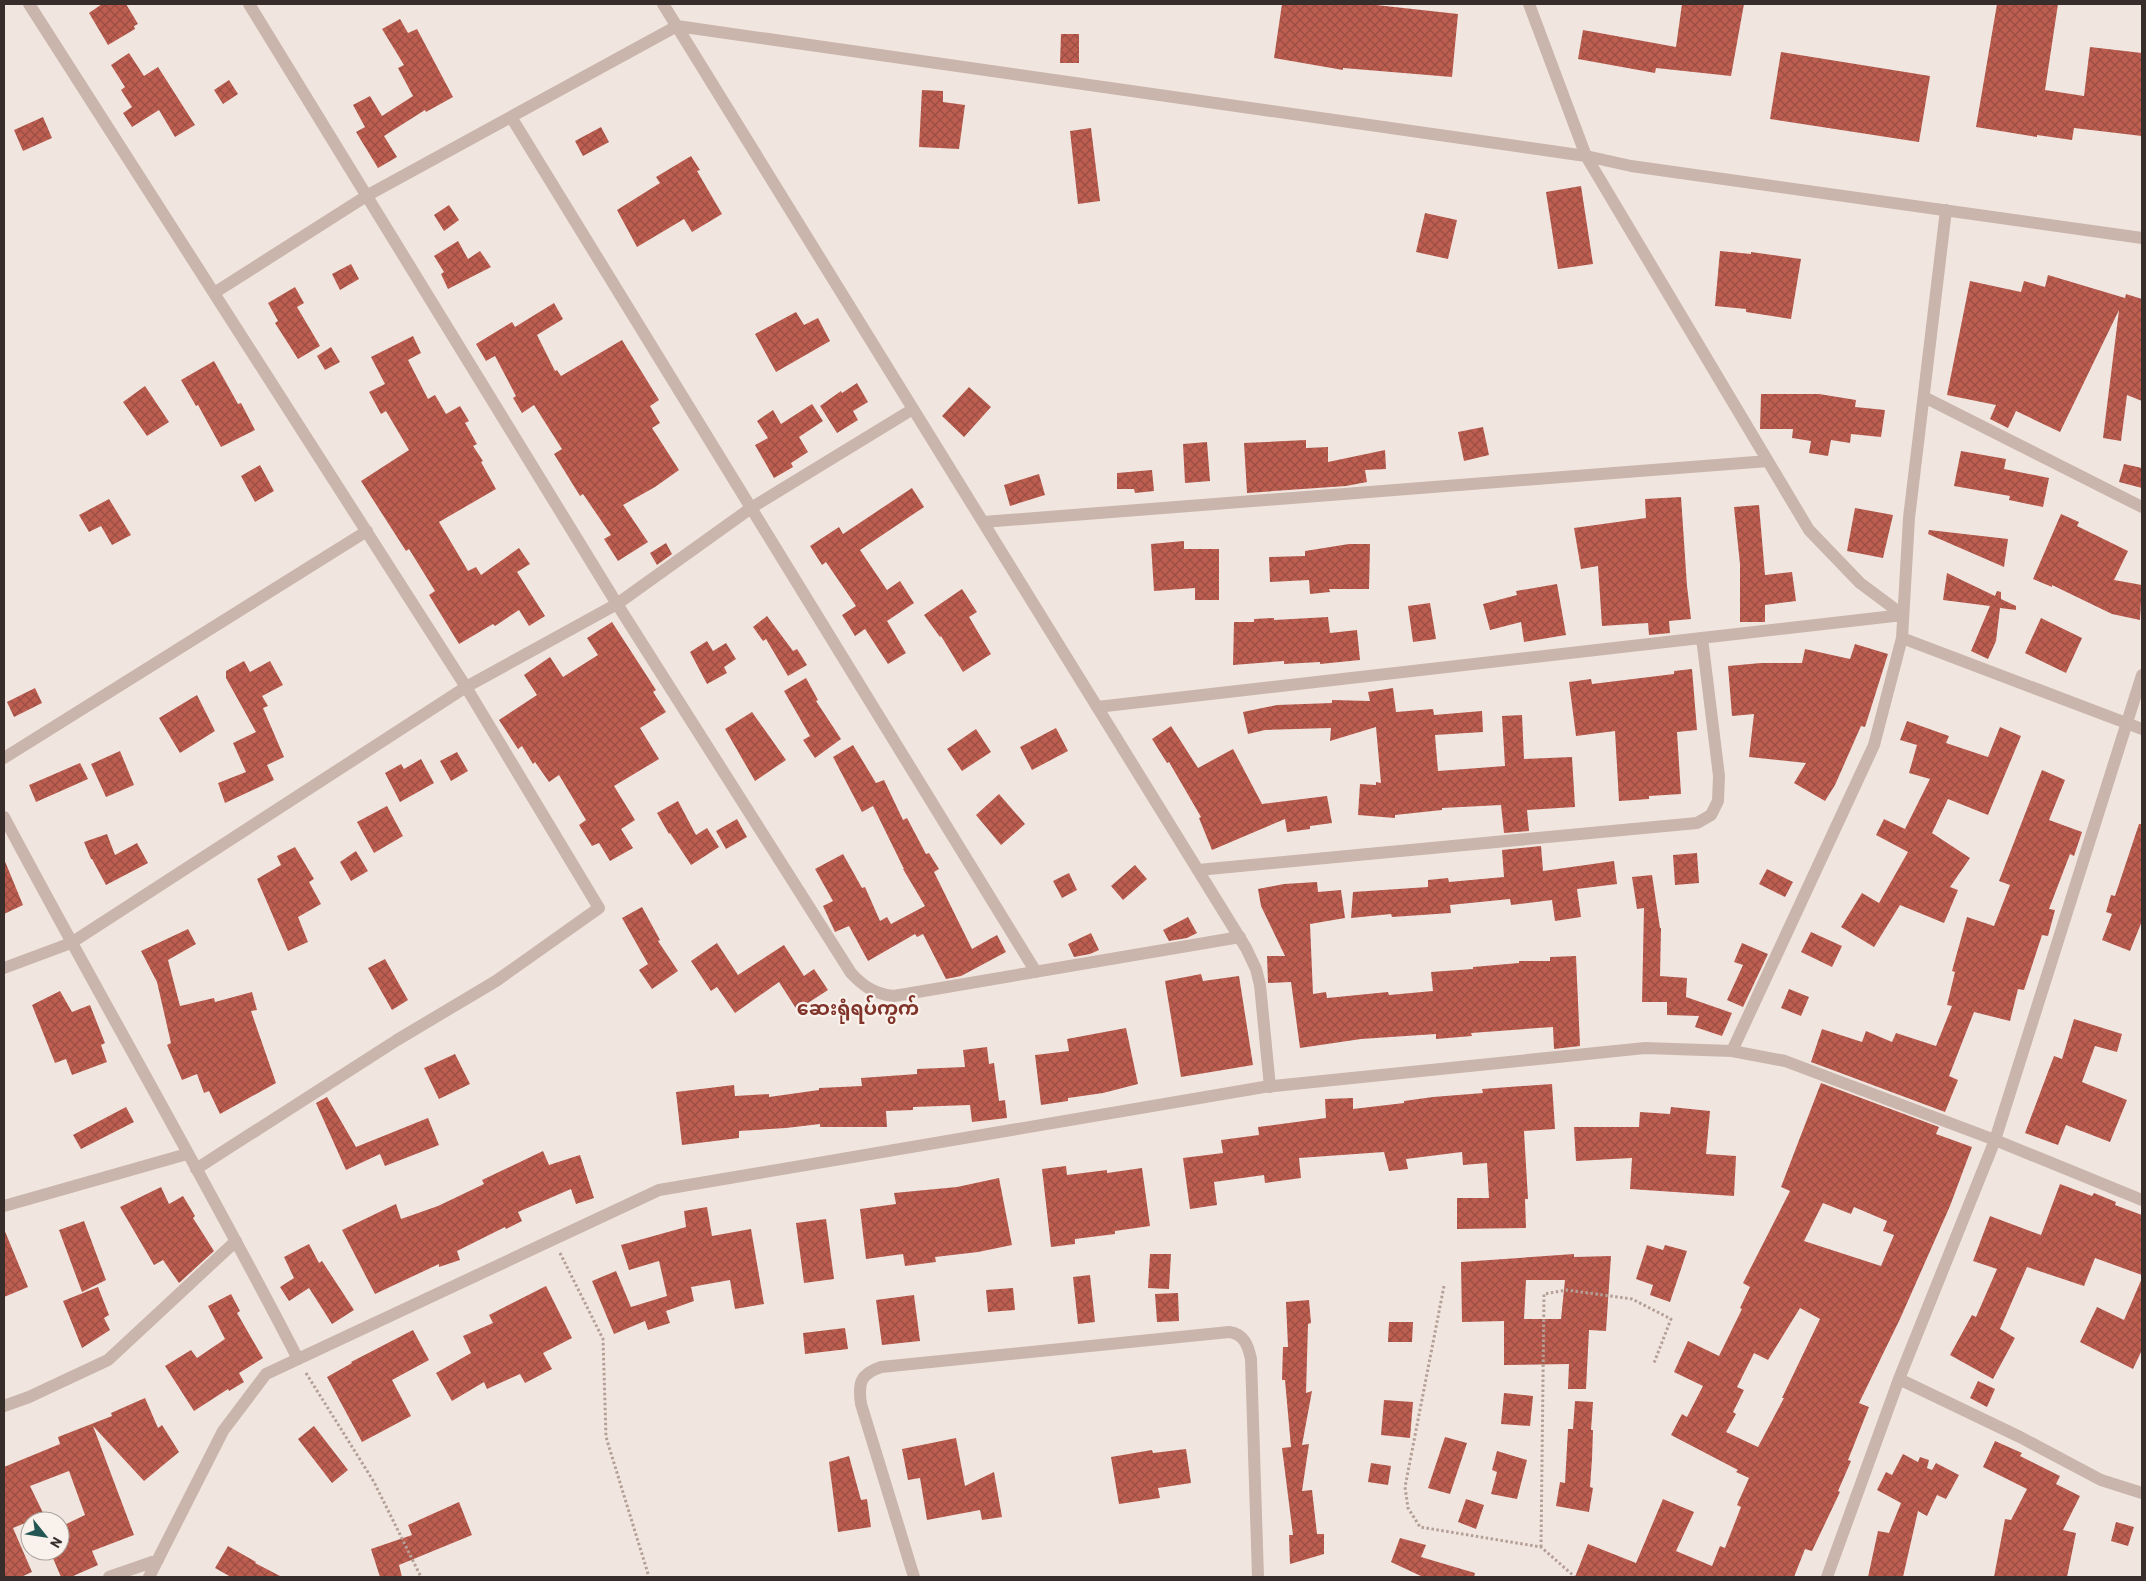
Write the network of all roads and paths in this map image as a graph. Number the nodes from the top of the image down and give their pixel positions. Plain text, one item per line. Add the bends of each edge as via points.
1 (29, 4) edge
2 (249, 4) edge
3 (663, 4) edge
4 (1529, 4) edge
5 (677, 26) junction
6 (511, 117) junction
7 (1586, 156) junction
8 (368, 195) junction
9 (1946, 210) junction
10 (2142, 238) edge
11 (214, 294) junction
12 (1924, 397) junction
13 (913, 409) junction
14 (1768, 461) junction
15 (2142, 507) edge
16 (751, 508) junction
17 (983, 522) junction
18 (366, 531) junction
19 (617, 604) junction
20 (1903, 615) junction
21 (1702, 638) junction
22 (1902, 638) junction
23 (2142, 675) edge
24 (466, 687) junction
25 (1097, 707) junction
26 (2127, 724) junction
27 (2142, 729) edge
28 (4, 758) edge
29 (4, 817) edge
30 (1198, 870) junction
31 (1240, 937) junction
32 (71, 944) junction
33 (4, 968) edge
34 (1036, 972) junction
35 (1732, 1051) junction
36 (1270, 1086) junction
37 (1995, 1140) junction
38 (187, 1154) junction
39 (196, 1169) junction
40 (2142, 1200) edge
41 (4, 1206) edge
42 (553, 1240) junction
43 (236, 1241) junction
44 (1444, 1286) dead end
45 (298, 1359) junction
46 (1654, 1363) dead end
47 (1899, 1379) junction
48 (4, 1406) edge
49 (2142, 1492) edge
50 (1541, 1547) junction
51 (158, 1560) junction
52 (109, 1577) edge
53 (149, 1577) edge
54 (421, 1577) edge
55 (649, 1577) edge
56 (914, 1577) edge
57 (1258, 1577) edge
58 (1575, 1577) edge
59 (1827, 1577) edge

1 - 11 street
2 - 8 street
3 - 5 street
4 - 7 street
5 - 6 street
5 - 7 street
5 - 13 street
6 - 8 street
6 - 16 street
7 - 9 street via 1631,166
7 - 14 street
8 - 11 street
8 - 19 street
9 - 10 street
9 - 12 street
11 - 18 street
12 - 15 street
12 - 20 street
13 - 16 street
13 - 17 street
14 - 17 street
14 - 20 street via 1809,530 1860,583
16 - 19 street
16 - 34 street
17 - 25 street
18 - 24 street
18 - 28 street
19 - 24 street
19 - 34 street via 851,974 862,984 894,996
20 - 21 street
20 - 22 street
21 - 25 street
21 - 30 street via 1719,776 1718,801 1711,815 1697,823
22 - 26 street
22 - 35 street via 1874,746
23 - 26 street
24 - 32 street
24 - 39 street via 599,908 496,981 397,1040
25 - 30 street
26 - 27 street
26 - 37 street
29 - 32 street
30 - 31 street
31 - 34 street
31 - 36 street via 1256,969 1260,986
32 - 33 street
32 - 38 street
35 - 36 street via 1645,1048
35 - 37 street via 1784,1061
36 - 42 street via 659,1190
37 - 40 street
37 - 47 street
38 - 39 street
38 - 41 street
39 - 43 street
42 - 45 street
42 - 55 path via 603,1339 606,1437
43 - 45 street
43 - 48 street via 108,1360
44 - 50 path via 1405,1487 1408,1508 1420,1527
45 - 51 street via 266,1374 223,1431
45 - 54 path via 374,1482
46 - 50 path via 1671,1318 1632,1299 1567,1290 1544,1294
47 - 49 street via 2101,1480
47 - 59 street
50 - 58 path
51 - 52 street
51 - 53 street
56 - 57 street via 861,1404 859,1392 868,1371 881,1366 1228,1332 1243,1338 1251,1359

